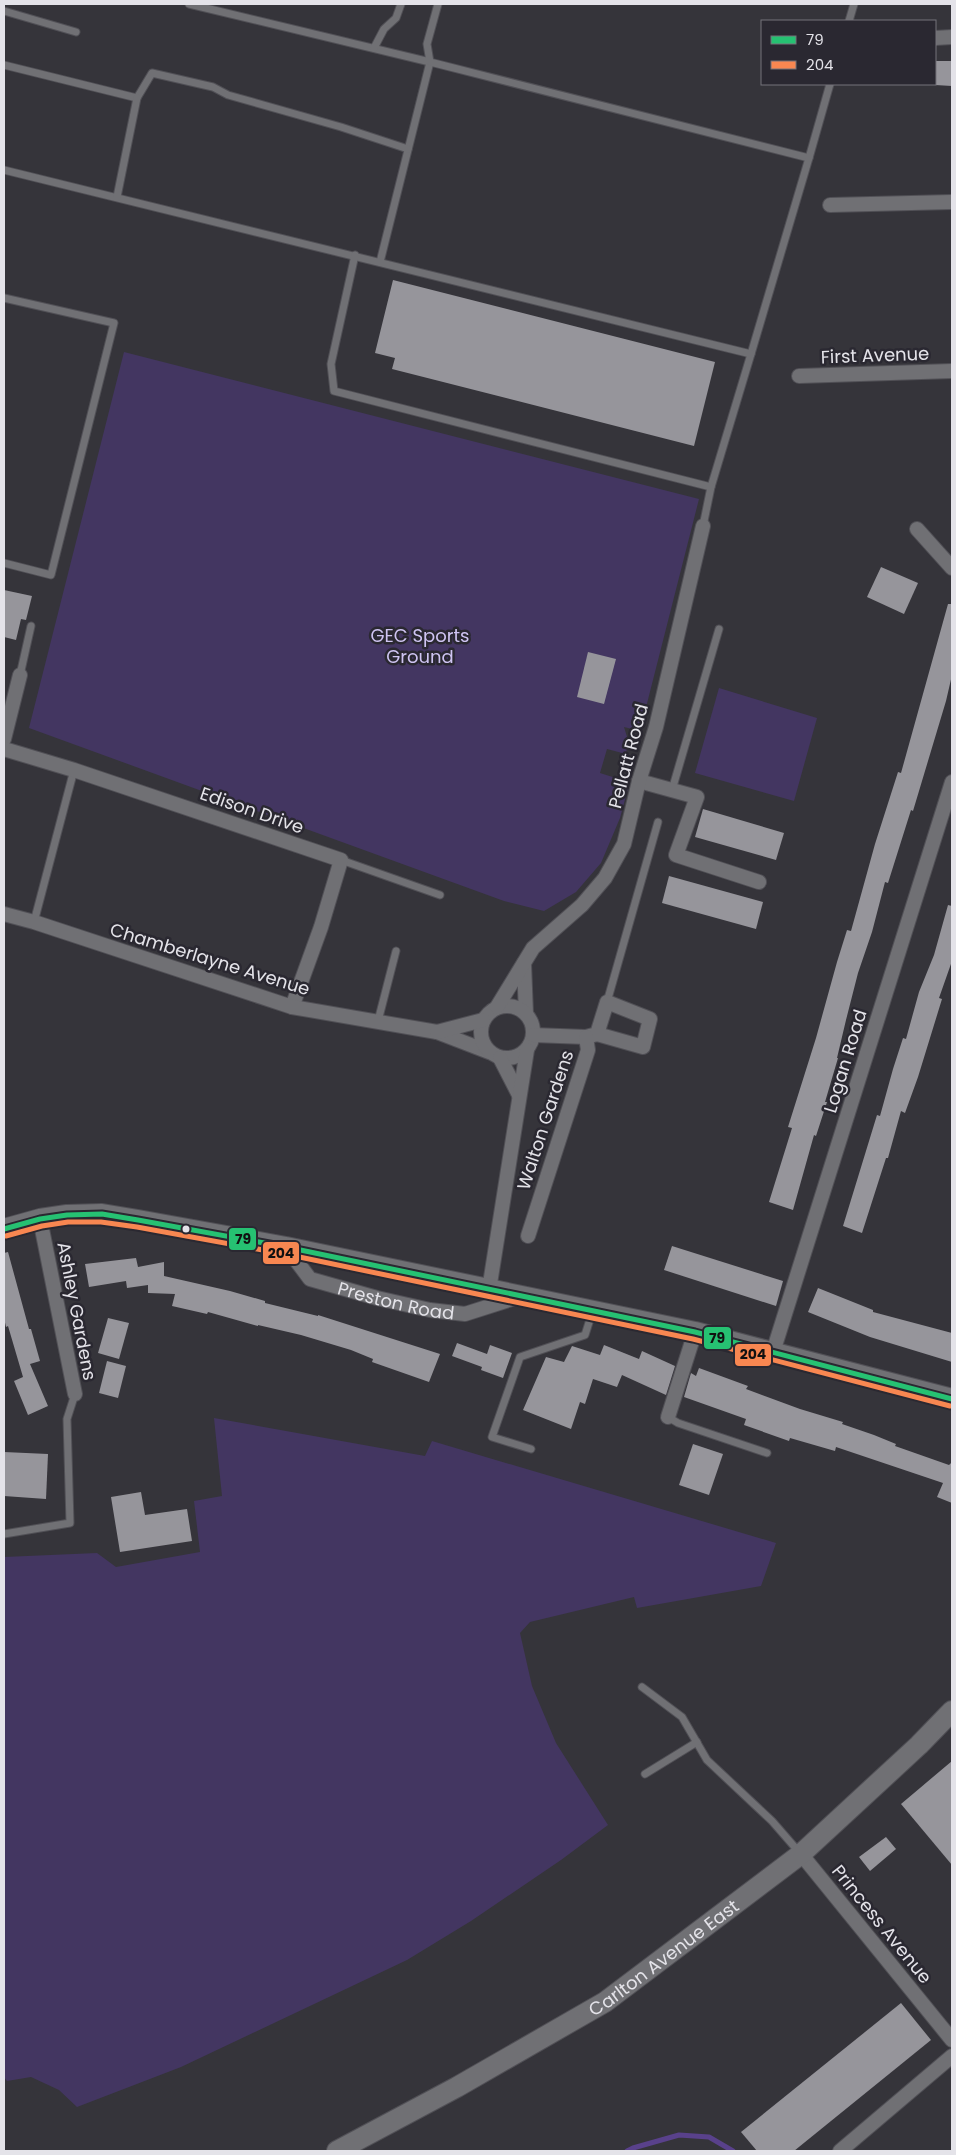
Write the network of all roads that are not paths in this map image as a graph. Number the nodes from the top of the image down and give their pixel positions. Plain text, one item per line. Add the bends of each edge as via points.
1 (189, 4) edge
2 (401, 4) edge
3 (438, 4) edge
4 (854, 4) edge
5 (4, 11) edge
6 (849, 20) edge
7 (76, 32) dead end
8 (952, 37) edge
9 (936, 38) edge
10 (374, 48) junction
11 (430, 62) junction
12 (4, 65) edge
13 (830, 85) edge
14 (137, 98) junction
15 (408, 149) junction
16 (808, 158) junction
17 (4, 170) edge
18 (117, 197) junction
19 (952, 202) edge
20 (830, 206) dead end
21 (355, 255) junction
22 (380, 262) junction
23 (4, 298) edge
24 (751, 354) junction
25 (952, 371) edge
26 (799, 376) dead end
27 (711, 487) junction
28 (703, 526) joint
29 (917, 529) dead end
30 (4, 563) edge
31 (952, 568) edge
32 (31, 626) dead end
33 (719, 629) dead end
34 (20, 675) joint
35 (4, 739) edge
36 (4, 749) edge
37 (74, 770) junction
38 (639, 781) junction
39 (952, 782) edge
40 (672, 790) junction
41 (658, 822) dead end
42 (341, 860) junction
43 (759, 882) dead end
44 (440, 895) dead end
45 (4, 914) edge
46 (34, 922) junction
47 (396, 951) dead end
48 (524, 962) junction
49 (607, 1002) junction
50 (292, 1007) junction
51 (498, 1007) junction
52 (526, 1014) junction
53 (484, 1020) junction
54 (378, 1021) junction
55 (437, 1032) junction
56 (533, 1035) junction
57 (591, 1036) junction
58 (527, 1050) junction
59 (494, 1055) junction
60 (519, 1095) junction
61 (40, 1219) junction
62 (4, 1229) edge
63 (528, 1236) dead end
64 (286, 1247) junction
65 (490, 1290) junction
66 (521, 1296) junction
67 (592, 1310) junction
68 (695, 1332) junction
69 (773, 1352) junction
70 (928, 1392) junction
71 (75, 1394) joint
72 (952, 1399) edge
73 (952, 1412) edge
74 (668, 1417) joint
75 (531, 1449) dead end
76 (767, 1453) dead end
77 (4, 1534) edge
78 (642, 1687) dead end
79 (950, 1716) edge
80 (697, 1742) junction
81 (645, 1774) dead end
82 (801, 1854) junction
83 (952, 2040) edge
84 (952, 2056) edge
85 (337, 2151) edge
86 (840, 2151) edge

1 - 10 lane
2 - 10 lane via 396,18 384,29
3 - 11 lane via 427,44
4 - 6 lane
5 - 7 lane
8 - 9 street
10 - 11 lane
11 - 15 lane
11 - 16 lane
12 - 14 lane
13 - 16 lane
14 - 15 lane via 152,73 213,87 228,95
14 - 18 lane
15 - 22 lane
16 - 24 lane
17 - 18 lane
18 - 21 lane
19 - 20 street
21 - 22 lane
21 - 27 lane via 331,364 334,391
22 - 24 lane
23 - 30 lane via 114,323 52,575
24 - 27 lane
25 - 26 street, First Avenue
27 - 28 lane
28 - 38 street, Pellatt Road via 656,727
29 - 31 street
32 - 34 lane
33 - 40 lane
34 - 35 street
36 - 37 street, Edison Drive
37 - 42 street, Edison Drive
37 - 46 lane
38 - 40 street
38 - 48 street, Pellatt Road via 624,844 605,878 582,905 533,948
39 - 69 street, Logan Road
40 - 43 street via 697,797 676,855
41 - 49 lane
42 - 44 lane
42 - 50 street via 322,927
45 - 46 street, Chamberlayne Avenue
46 - 50 street, Chamberlayne Avenue
47 - 54 lane
48 - 51 street, Pellatt Road
48 - 52 street
49 - 57 street
49 - 57 street via 650,1019 643,1047
50 - 54 street, Chamberlayne Avenue
51 - 52 street via 514,1006
51 - 53 street, Pellatt Road
52 - 56 street via 532,1024
53 - 55 street, Chamberlayne Avenue
53 - 59 street via 480,1035
54 - 55 street, Chamberlayne Avenue
55 - 59 street, Chamberlayne Avenue
56 - 57 street, Walton Gardens
56 - 58 street
57 - 63 street, Walton Gardens
58 - 59 street via 514,1058
58 - 60 street
59 - 60 street
60 - 65 street
61 - 62 street, Preston Road
61 - 64 street, Preston Road via 102,1214
61 - 71 street, Ashley Gardens
64 - 65 street, Preston Road
64 - 66 street, Preston Road via 310,1279 430,1310 465,1314
65 - 66 street, Preston Road
66 - 67 street, Preston Road
67 - 68 street, Preston Road
67 - 75 lane via 585,1336 520,1357 492,1438
68 - 69 street, Preston Road
68 - 74 street
69 - 70 street, Preston Road
70 - 72 street, Preston Road
70 - 73 street, Preston Road
71 - 77 lane, Ashley Gardens via 67,1419 70,1523
74 - 76 lane
78 - 80 lane via 682,1717
79 - 82 street, Carlton Avenue East
80 - 81 lane
80 - 82 lane via 707,1760 772,1821
82 - 83 street, Princess Avenue
82 - 85 street, Carlton Avenue East via 605,2002 458,2087
84 - 86 street

